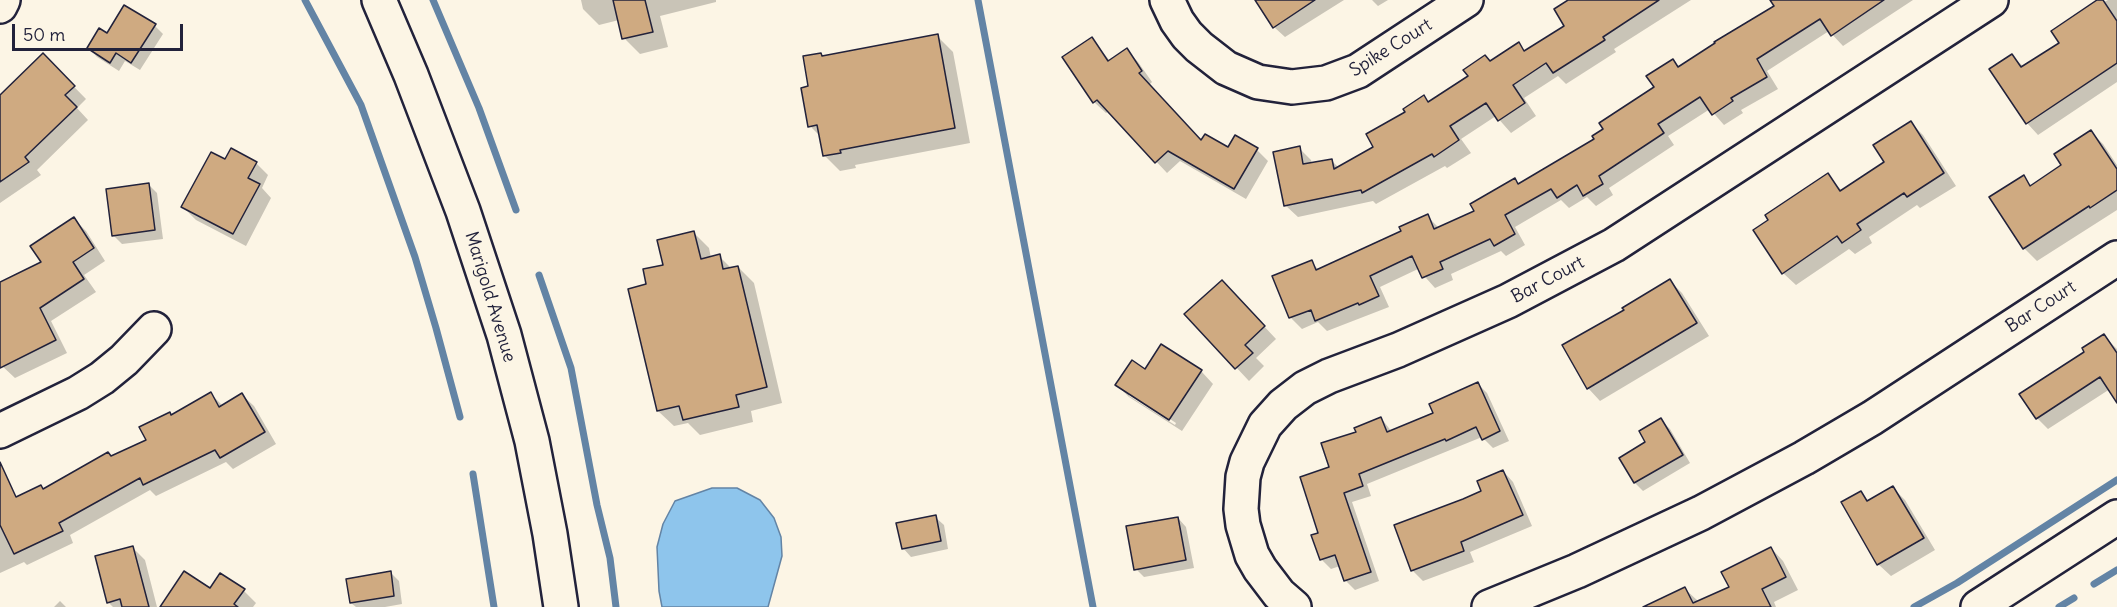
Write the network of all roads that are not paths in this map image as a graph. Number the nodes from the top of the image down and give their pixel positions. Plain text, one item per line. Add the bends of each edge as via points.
1 (3, 0) edge
2 (379, 0) edge
3 (1167, 0) edge
4 (1466, 0) edge
5 (1991, 0) edge
6 (0, 6) edge
7 (2117, 258) edge
8 (154, 329) dead end
9 (0, 431) edge
10 (2117, 517) edge
11 (561, 607) edge
12 (1294, 607) edge
13 (1489, 607) edge
14 (1978, 607) edge

1 - 6 street
2 - 11 street, Marigold Avenue via 463,211 504,335 532,441
3 - 4 street, Spike Court via 1187,35 1226,68 1258,82 1292,87 1326,83 1358,71
5 - 12 street, Bar Court via 1614,245 1508,301 1329,376 1283,405 1265,425 1246,462 1241,509 1252,555 1279,594
7 - 13 street, Bar Court via 1804,458 1701,513
8 - 9 street via 102,378
10 - 14 street

